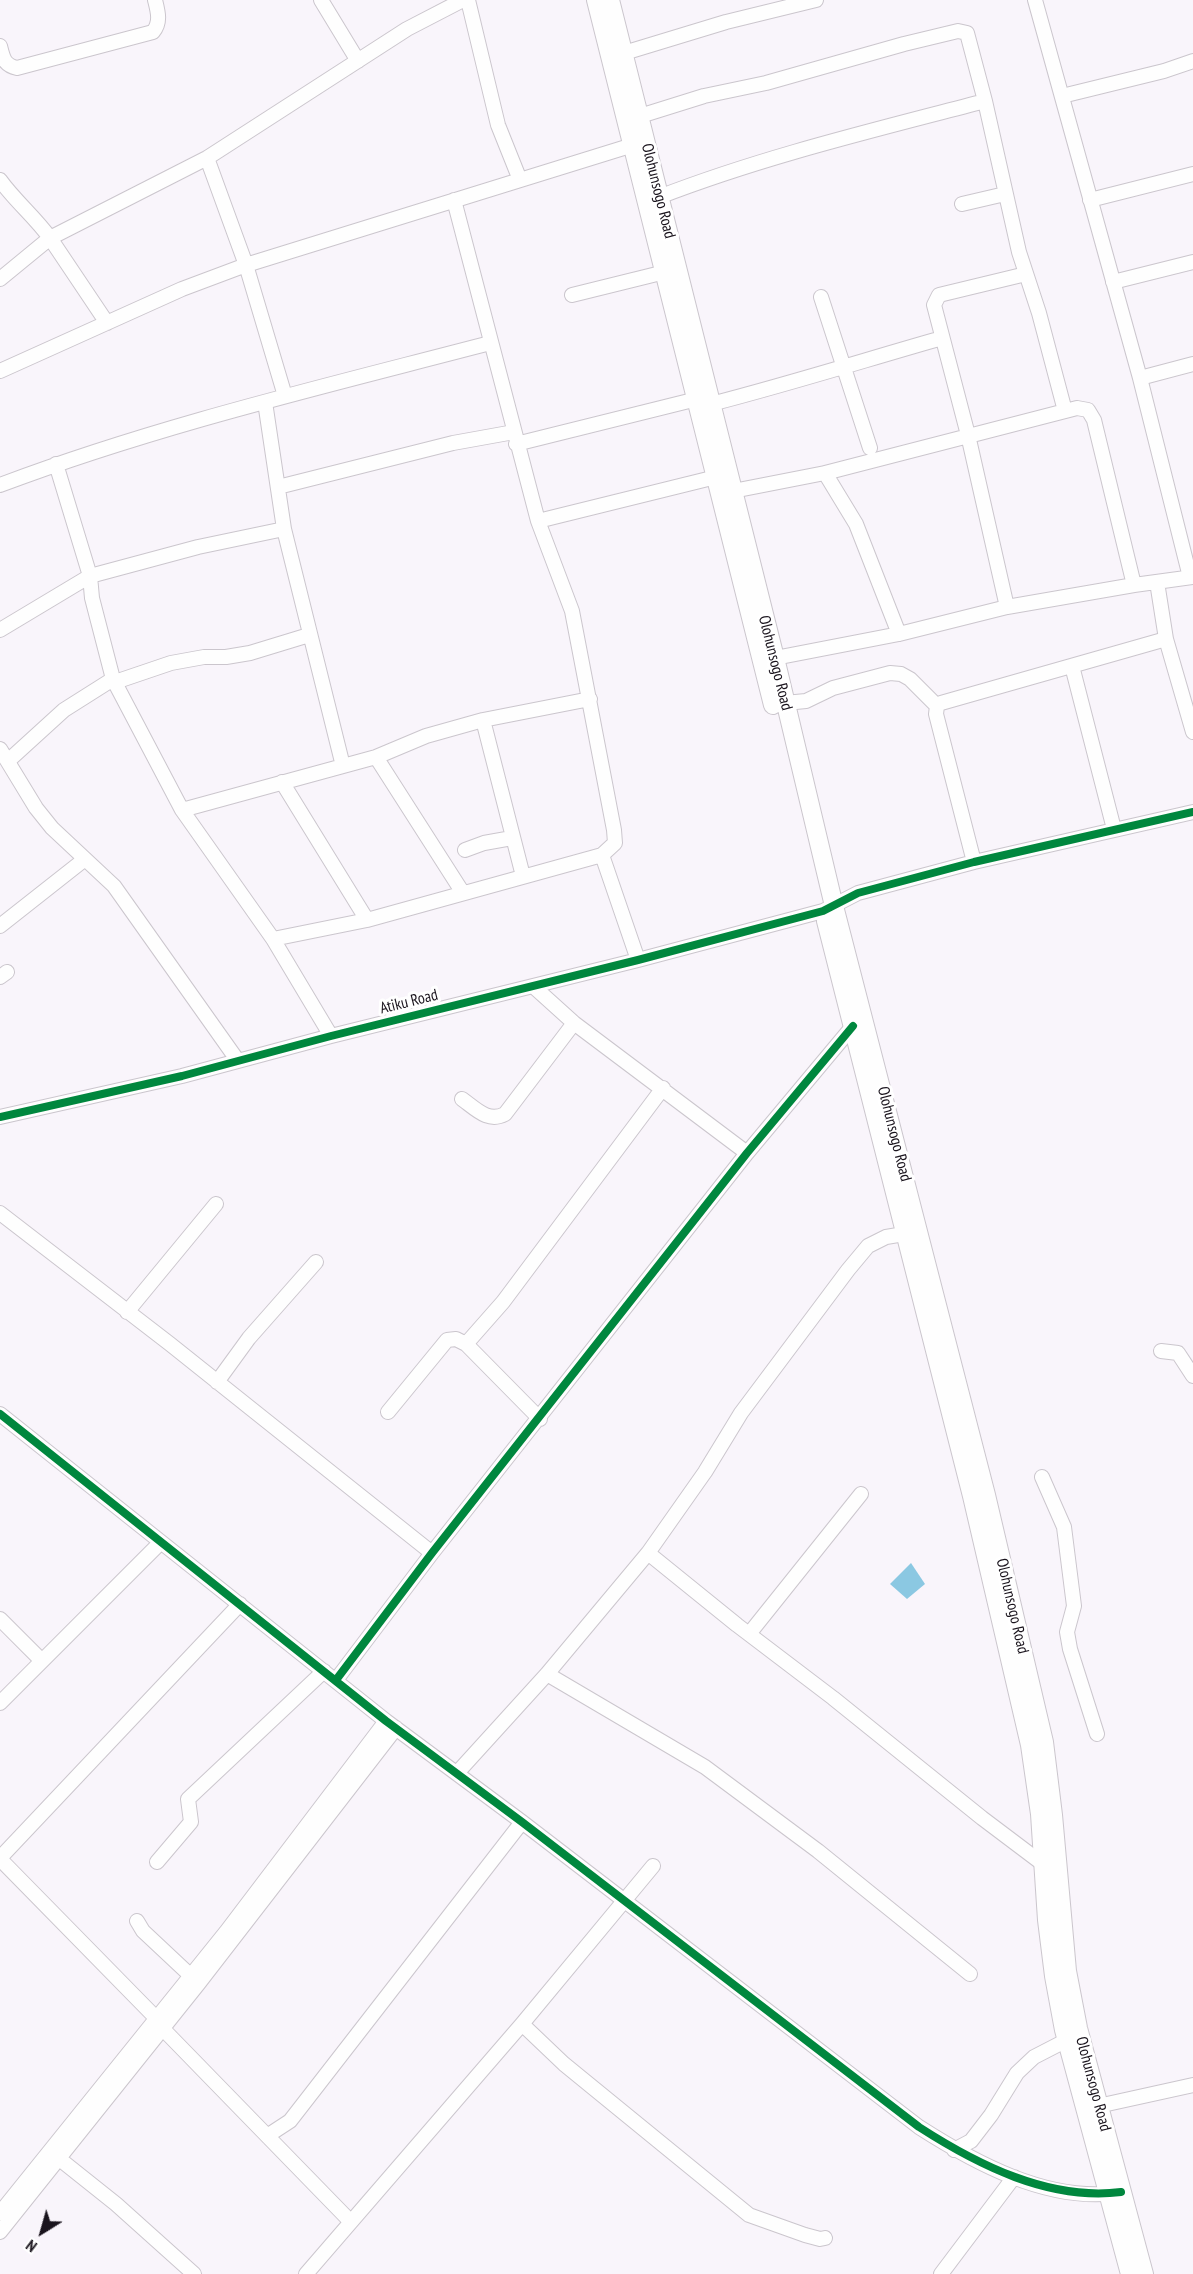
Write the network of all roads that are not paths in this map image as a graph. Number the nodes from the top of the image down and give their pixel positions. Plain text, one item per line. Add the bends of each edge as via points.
1 (155, 0) edge
2 (321, 0) edge
3 (463, 0) edge
4 (468, 0) edge
5 (596, 0) edge
6 (610, 0) edge
7 (816, 0) edge
8 (1035, 0) edge
9 (0, 46) edge
10 (624, 53) junction
11 (358, 61) junction
12 (1193, 62) edge
13 (1062, 96) junction
14 (985, 101) junction
15 (640, 116) junction
16 (633, 145) junction
17 (207, 158) junction
18 (1193, 174) edge
19 (0, 180) edge
20 (520, 180) junction
21 (1005, 194) junction
22 (659, 197) junction
23 (454, 200) junction
24 (1090, 200) junction
25 (962, 204) dead end
26 (50, 238) junction
27 (1193, 262) edge
28 (246, 266) junction
29 (664, 272) junction
30 (1026, 274) junction
31 (0, 279) edge
32 (1113, 282) junction
33 (572, 295) dead end
34 (821, 297) dead end
35 (107, 323) junction
36 (942, 338) junction
37 (490, 342) junction
38 (1193, 364) edge
39 (843, 366) junction
40 (0, 371) edge
41 (1140, 378) junction
42 (285, 396) junction
43 (264, 402) junction
44 (704, 402) junction
45 (1065, 411) junction
46 (968, 435) junction
47 (515, 438) junction
48 (870, 448) dead end
49 (56, 464) junction
50 (825, 472) junction
51 (716, 477) junction
52 (0, 485) edge
53 (278, 487) junction
54 (733, 491) junction
55 (538, 521) junction
56 (284, 529) junction
57 (90, 576) junction
58 (1192, 577) edge
59 (1157, 582) junction
60 (1134, 585) junction
61 (1007, 607) junction
62 (0, 630) edge
63 (899, 634) junction
64 (309, 635) junction
65 (1166, 639) junction
66 (775, 658) junction
67 (1072, 666) junction
68 (114, 681) junction
69 (590, 699) junction
70 (785, 703) junction
71 (937, 706) junction
72 (483, 720) junction
73 (1193, 732) edge
74 (4, 755) edge
75 (376, 757) junction
76 (343, 766) junction
77 (282, 782) junction
78 (182, 810) junction
79 (1193, 812) edge
80 (1114, 829) junction
81 (512, 838) junction
82 (465, 850) dead end
83 (602, 855) junction
84 (85, 859) junction
85 (975, 862) junction
86 (523, 876) junction
87 (463, 893) junction
88 (829, 908) junction
89 (368, 920) junction
90 (0, 926) edge
91 (273, 939) junction
92 (638, 960) junction
93 (533, 986) junction
94 (574, 1023) junction
95 (853, 1026) junction
96 (331, 1035) junction
97 (238, 1061) junction
98 (663, 1088) junction
99 (462, 1099) dead end
100 (0, 1117) edge
101 (747, 1153) junction
102 (216, 1204) dead end
103 (0, 1213) edge
104 (904, 1234) junction
105 (315, 1262) dead end
106 (127, 1312) junction
107 (466, 1344) junction
108 (1161, 1351) dead end
109 (1193, 1376) edge
110 (217, 1382) junction
111 (388, 1412) dead end
112 (0, 1414) edge
113 (540, 1419) junction
114 (1042, 1477) dead end
115 (861, 1494) dead end
116 (160, 1543) junction
117 (432, 1553) junction
118 (648, 1553) junction
119 (240, 1604) junction
120 (0, 1619) edge
121 (1011, 1630) junction
122 (749, 1634) junction
123 (41, 1660) junction
124 (324, 1671) junction
125 (547, 1674) junction
126 (336, 1680) junction
127 (0, 1703) edge
128 (391, 1724) junction
129 (1097, 1734) dead end
130 (457, 1773) junction
131 (522, 1822) junction
132 (0, 1859) edge
133 (157, 1862) dead end
134 (1043, 1864) junction
135 (653, 1866) dead end
136 (622, 1901) junction
137 (137, 1921) dead end
138 (970, 1974) dead end
139 (191, 1976) junction
140 (160, 2024) junction
141 (522, 2024) junction
142 (1067, 2040) junction
143 (1193, 2085) edge
144 (1098, 2106) junction
145 (290, 2121) junction
146 (267, 2136) junction
147 (281, 2149) junction
148 (954, 2150) junction
149 (54, 2155) junction
150 (1014, 2177) junction
151 (1114, 2193) junction
152 (2, 2205) edge
153 (351, 2222) junction
154 (0, 2232) edge
155 (825, 2238) dead end
156 (194, 2274) edge
157 (306, 2274) edge
158 (941, 2274) edge
159 (1130, 2274) edge
160 (1144, 2274) edge

1 - 9 street via 159,16 153,32 17,68 4,60
2 - 11 street
3 - 11 street via 407,29
4 - 20 street via 498,124
5 - 16 main road, Olohunsogo Road
6 - 10 main road, Olohunsogo Road
7 - 10 street
8 - 13 street
10 - 15 main road, Olohunsogo Road
11 - 17 street
12 - 13 street
13 - 24 street
14 - 15 street via 967,33 957,31
14 - 21 street
14 - 22 street via 717,174
15 - 22 main road, Olohunsogo Road
16 - 20 street
16 - 29 main road, Olohunsogo Road
17 - 26 street
17 - 28 street
18 - 24 street
19 - 26 street
20 - 23 street
21 - 25 street
21 - 30 street
22 - 44 main road, Olohunsogo Road
23 - 28 street
23 - 37 street
24 - 32 street
26 - 31 street
26 - 35 street
27 - 32 street
28 - 35 street via 182,289
28 - 42 street
29 - 33 street
29 - 44 main road, Olohunsogo Road
30 - 36 street via 939,295 934,305
30 - 45 street
32 - 41 street
34 - 39 street
35 - 40 street
36 - 39 street
36 - 46 street
37 - 42 street
37 - 47 street
38 - 41 street
39 - 44 street via 804,380
39 - 48 street
41 - 58 street
42 - 43 street
43 - 49 street
43 - 53 street
44 - 47 street
44 - 51 main road, Olohunsogo Road
44 - 54 main road, Olohunsogo Road
45 - 46 street
45 - 60 street via 1088,410 1094,420
46 - 50 street
46 - 61 street
47 - 53 street via 453,443
47 - 55 street
49 - 52 street
49 - 57 street
50 - 54 street
50 - 63 street via 856,524
51 - 55 street
51 - 88 main road, Olohunsogo Road via 816,876
53 - 56 street
54 - 66 main road, Olohunsogo Road
55 - 69 street via 572,611
56 - 57 street
56 - 64 street
57 - 62 street
57 - 68 street
58 - 59 street
59 - 60 street
59 - 65 street
60 - 61 street
61 - 63 street
63 - 66 street
64 - 68 street via 250,653 171,663
64 - 76 street
65 - 67 street
65 - 73 street
66 - 70 main road, Olohunsogo Road
67 - 71 street
67 - 80 street
68 - 74 street via 64,710
68 - 78 street
69 - 72 street
69 - 83 street via 615,843
70 - 71 street via 806,701 833,688 890,673 910,679
70 - 88 main road, Olohunsogo Road
71 - 85 street
72 - 75 street via 426,736
72 - 81 street
74 - 84 street via 46,822
75 - 76 street
75 - 87 street
76 - 77 street
77 - 78 street
77 - 89 street
78 - 91 street
79 - 80 street, Atiku Road
80 - 85 street, Atiku Road
81 - 82 street
81 - 86 street
83 - 86 street
83 - 92 street
84 - 90 street
84 - 97 street via 114,886
85 - 88 street, Atiku Road via 858,893
86 - 87 street
87 - 89 street
88 - 92 street, Atiku Road
88 - 95 main road, Olohunsogo Road
88 - 121 main road, Olohunsogo Road via 986,1495
89 - 91 street
91 - 96 street
92 - 93 street, Atiku Road
93 - 94 street
93 - 96 street, Atiku Road
94 - 98 street
94 - 99 street via 505,1114 487,1117
95 - 101 street
95 - 104 main road, Olohunsogo Road
96 - 97 street, Atiku Road
97 - 100 street, Atiku Road
98 - 101 street
98 - 107 street via 503,1302
101 - 113 street
102 - 106 street
103 - 106 street
104 - 118 street via 868,1246 848,1270 741,1413
104 - 121 main road, Olohunsogo Road
105 - 110 street via 249,1338
106 - 110 street
107 - 111 street via 447,1340
107 - 113 street
108 - 109 street via 1178,1353
110 - 117 street
112 - 116 street
113 - 117 street
114 - 129 street via 1064,1527 1074,1606 1067,1632
115 - 122 street
116 - 119 street
116 - 123 street
117 - 126 street
118 - 122 street
118 - 125 street
119 - 124 street
119 - 132 street
120 - 123 street
121 - 134 main road, Olohunsogo Road via 1040,1814
121 - 144 main road, Olohunsogo Road via 1044,1742 1067,1971
122 - 134 street
123 - 127 street
124 - 126 street
124 - 133 street via 188,1799 190,1822
125 - 130 street
125 - 138 street via 713,1773 818,1851
126 - 128 street
128 - 130 street
128 - 139 street
128 - 140 street
130 - 131 street
131 - 136 street
131 - 145 street
132 - 140 street
134 - 142 main road, Olohunsogo Road via 1054,1976
135 - 136 street
136 - 141 street
136 - 148 street
137 - 139 street
139 - 140 street
140 - 146 street
140 - 149 street
141 - 153 street
141 - 155 street via 573,2072 749,2215
142 - 148 street via 1034,2057 1017,2073 991,2115 970,2140
142 - 151 main road, Olohunsogo Road
143 - 144 street
144 - 151 main road, Olohunsogo Road
145 - 146 street
145 - 147 street
146 - 147 street
147 - 153 street
148 - 150 street
149 - 152 street
149 - 154 street
149 - 156 street
150 - 151 street via 1091,2195
150 - 158 street
151 - 159 main road, Olohunsogo Road
151 - 160 main road, Olohunsogo Road
153 - 157 street

